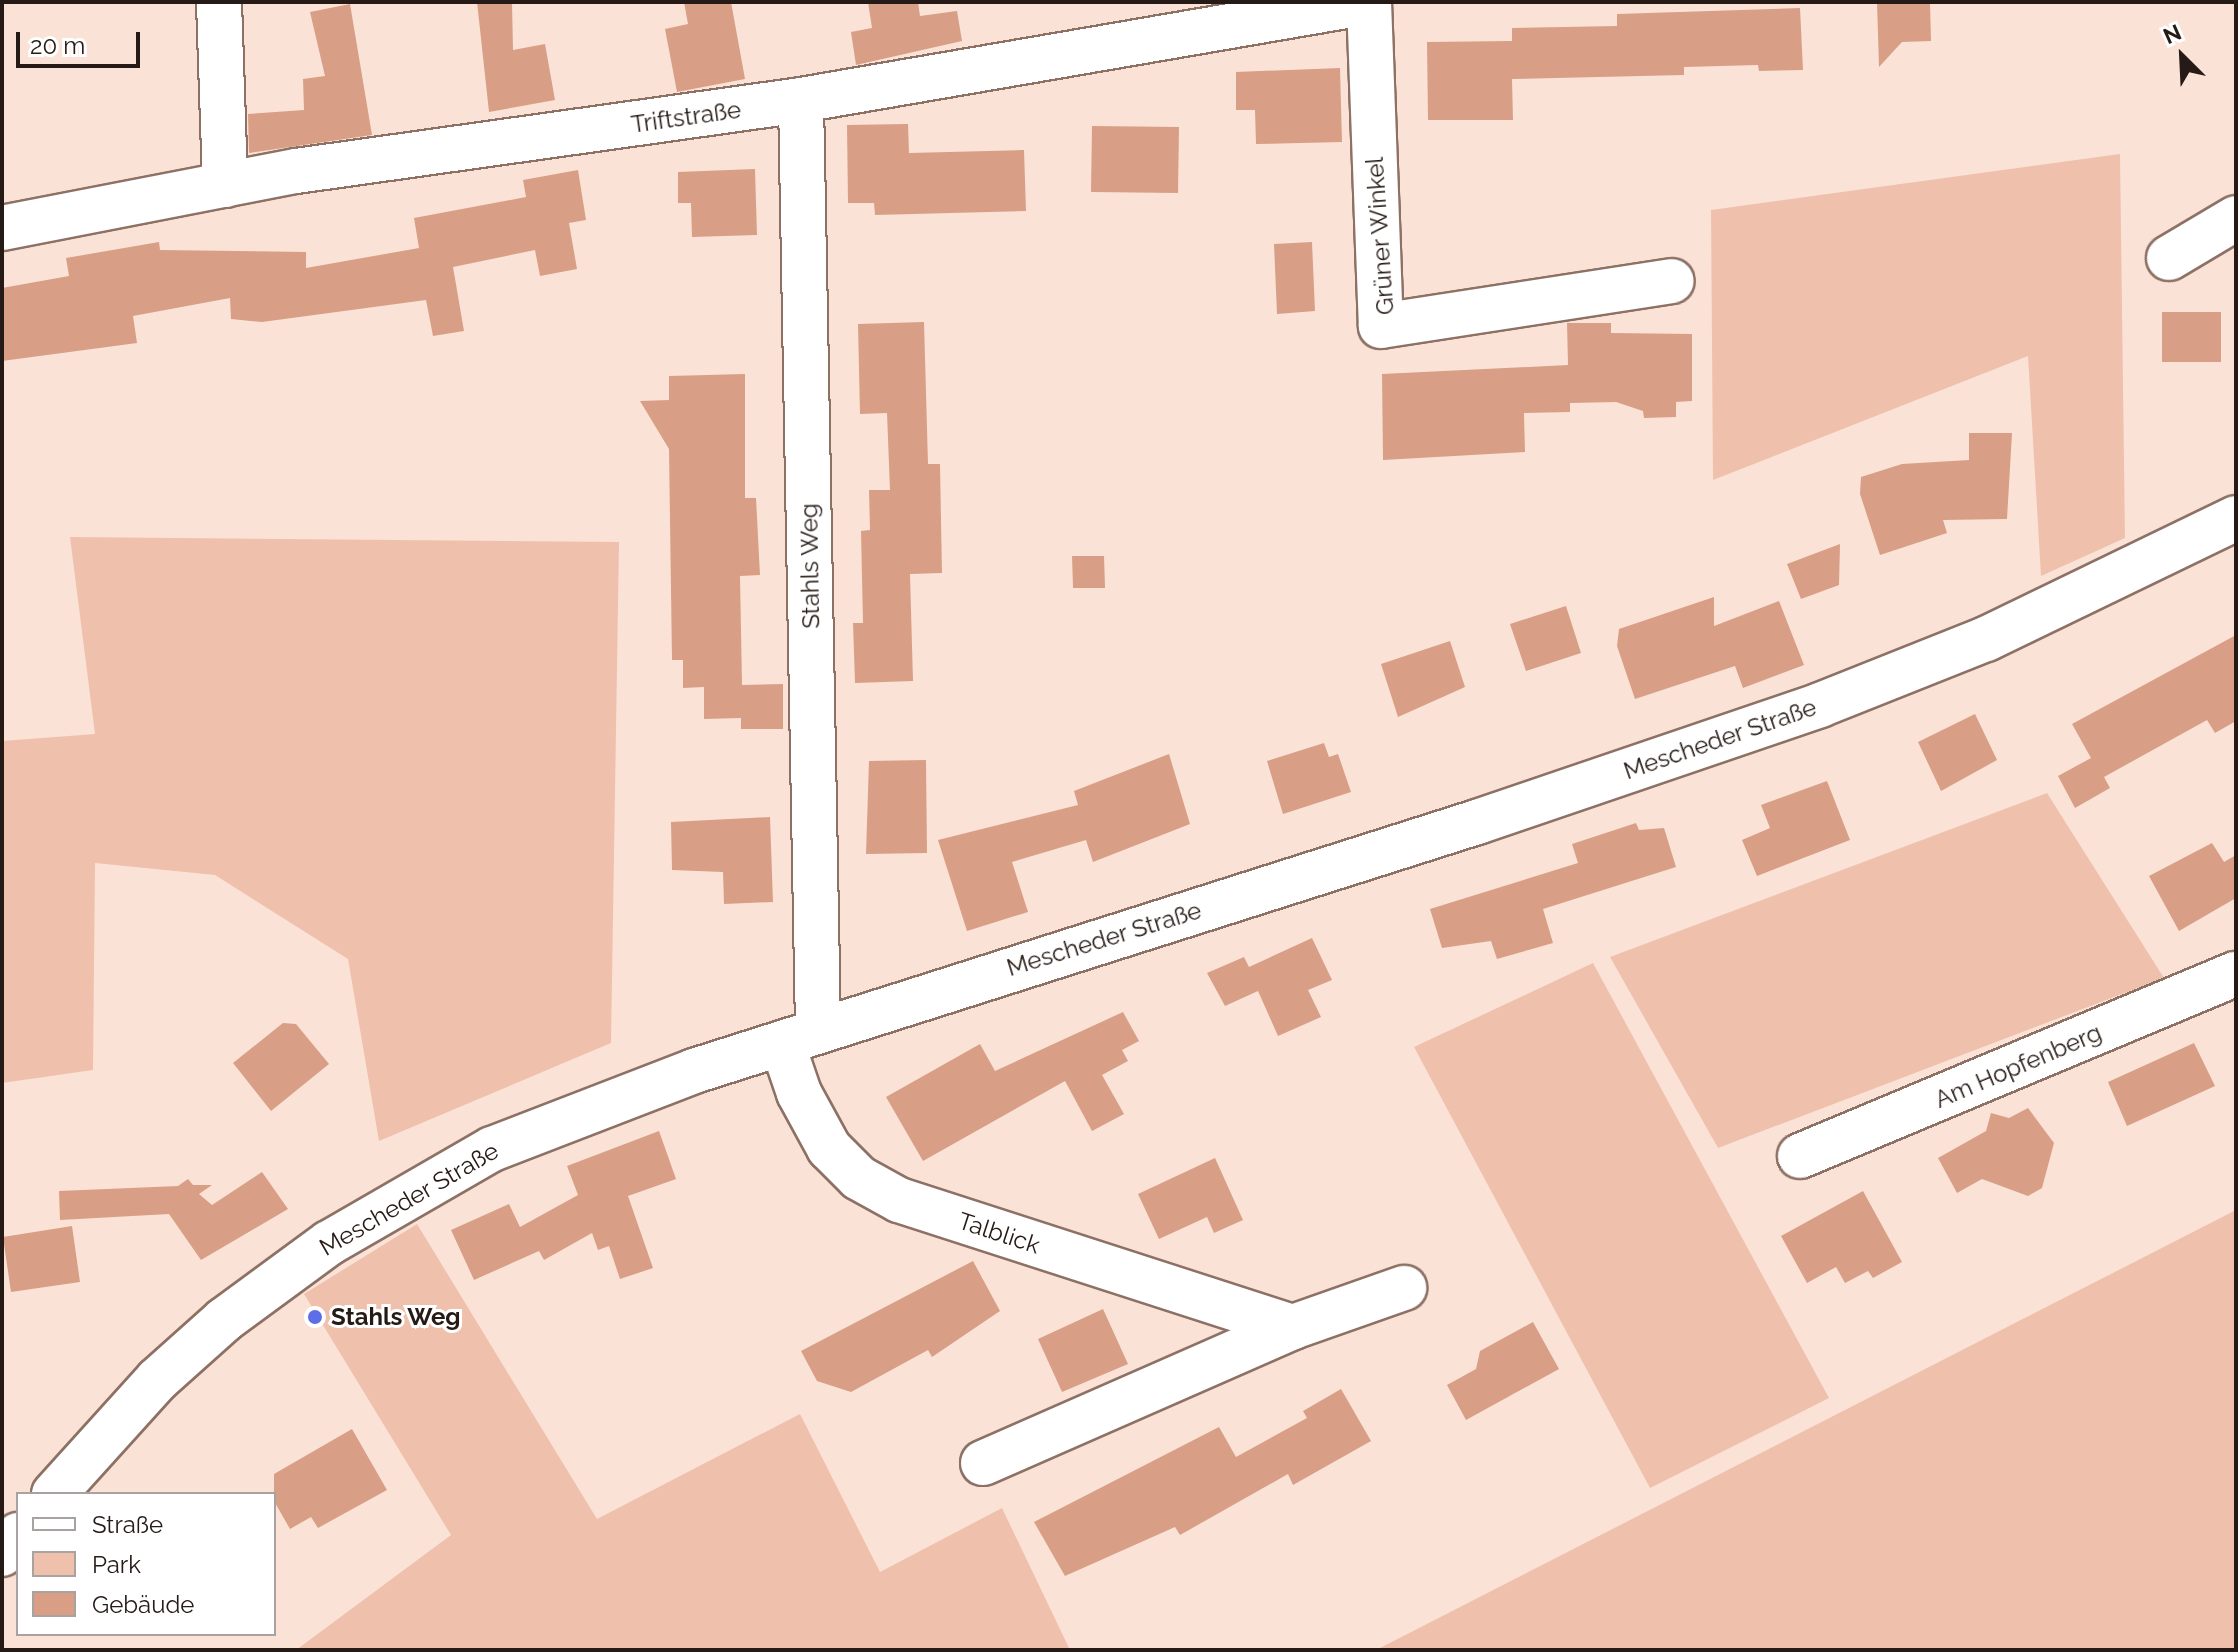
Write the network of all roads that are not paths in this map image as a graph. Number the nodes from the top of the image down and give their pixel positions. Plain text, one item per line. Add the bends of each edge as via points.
1 (219, 2) edge
2 (1369, 2) edge
3 (801, 100) junction
4 (225, 185) junction
5 (2236, 218) edge
6 (2, 228) edge
7 (2169, 258) dead end
8 (1672, 281) dead end
9 (2236, 518) edge
10 (2236, 974) edge
11 (800, 1037) junction
12 (1800, 1156) dead end
13 (1404, 1288) dead end
14 (1293, 1327) junction
15 (983, 1463) dead end
16 (56, 1492) edge
17 (16, 1537) edge
18 (2, 1554) edge

1 - 4 street
2 - 3 street, Triftstraße
2 - 8 street, Grüner Winkel via 1381,326
3 - 4 street, Triftstraße
3 - 11 street, Stahls Weg
4 - 6 street, Triftstraße
5 - 7 street
9 - 11 street, Mescheder Straße via 1986,639 1820,705 1477,822
10 - 12 street, Am Hopfenberg
11 - 14 street, Talblick via 799,1093 829,1148 886,1193
11 - 16 street, Mescheder Straße via 570,1116 388,1205 224,1320 157,1380
13 - 14 street
14 - 15 street
17 - 18 street

